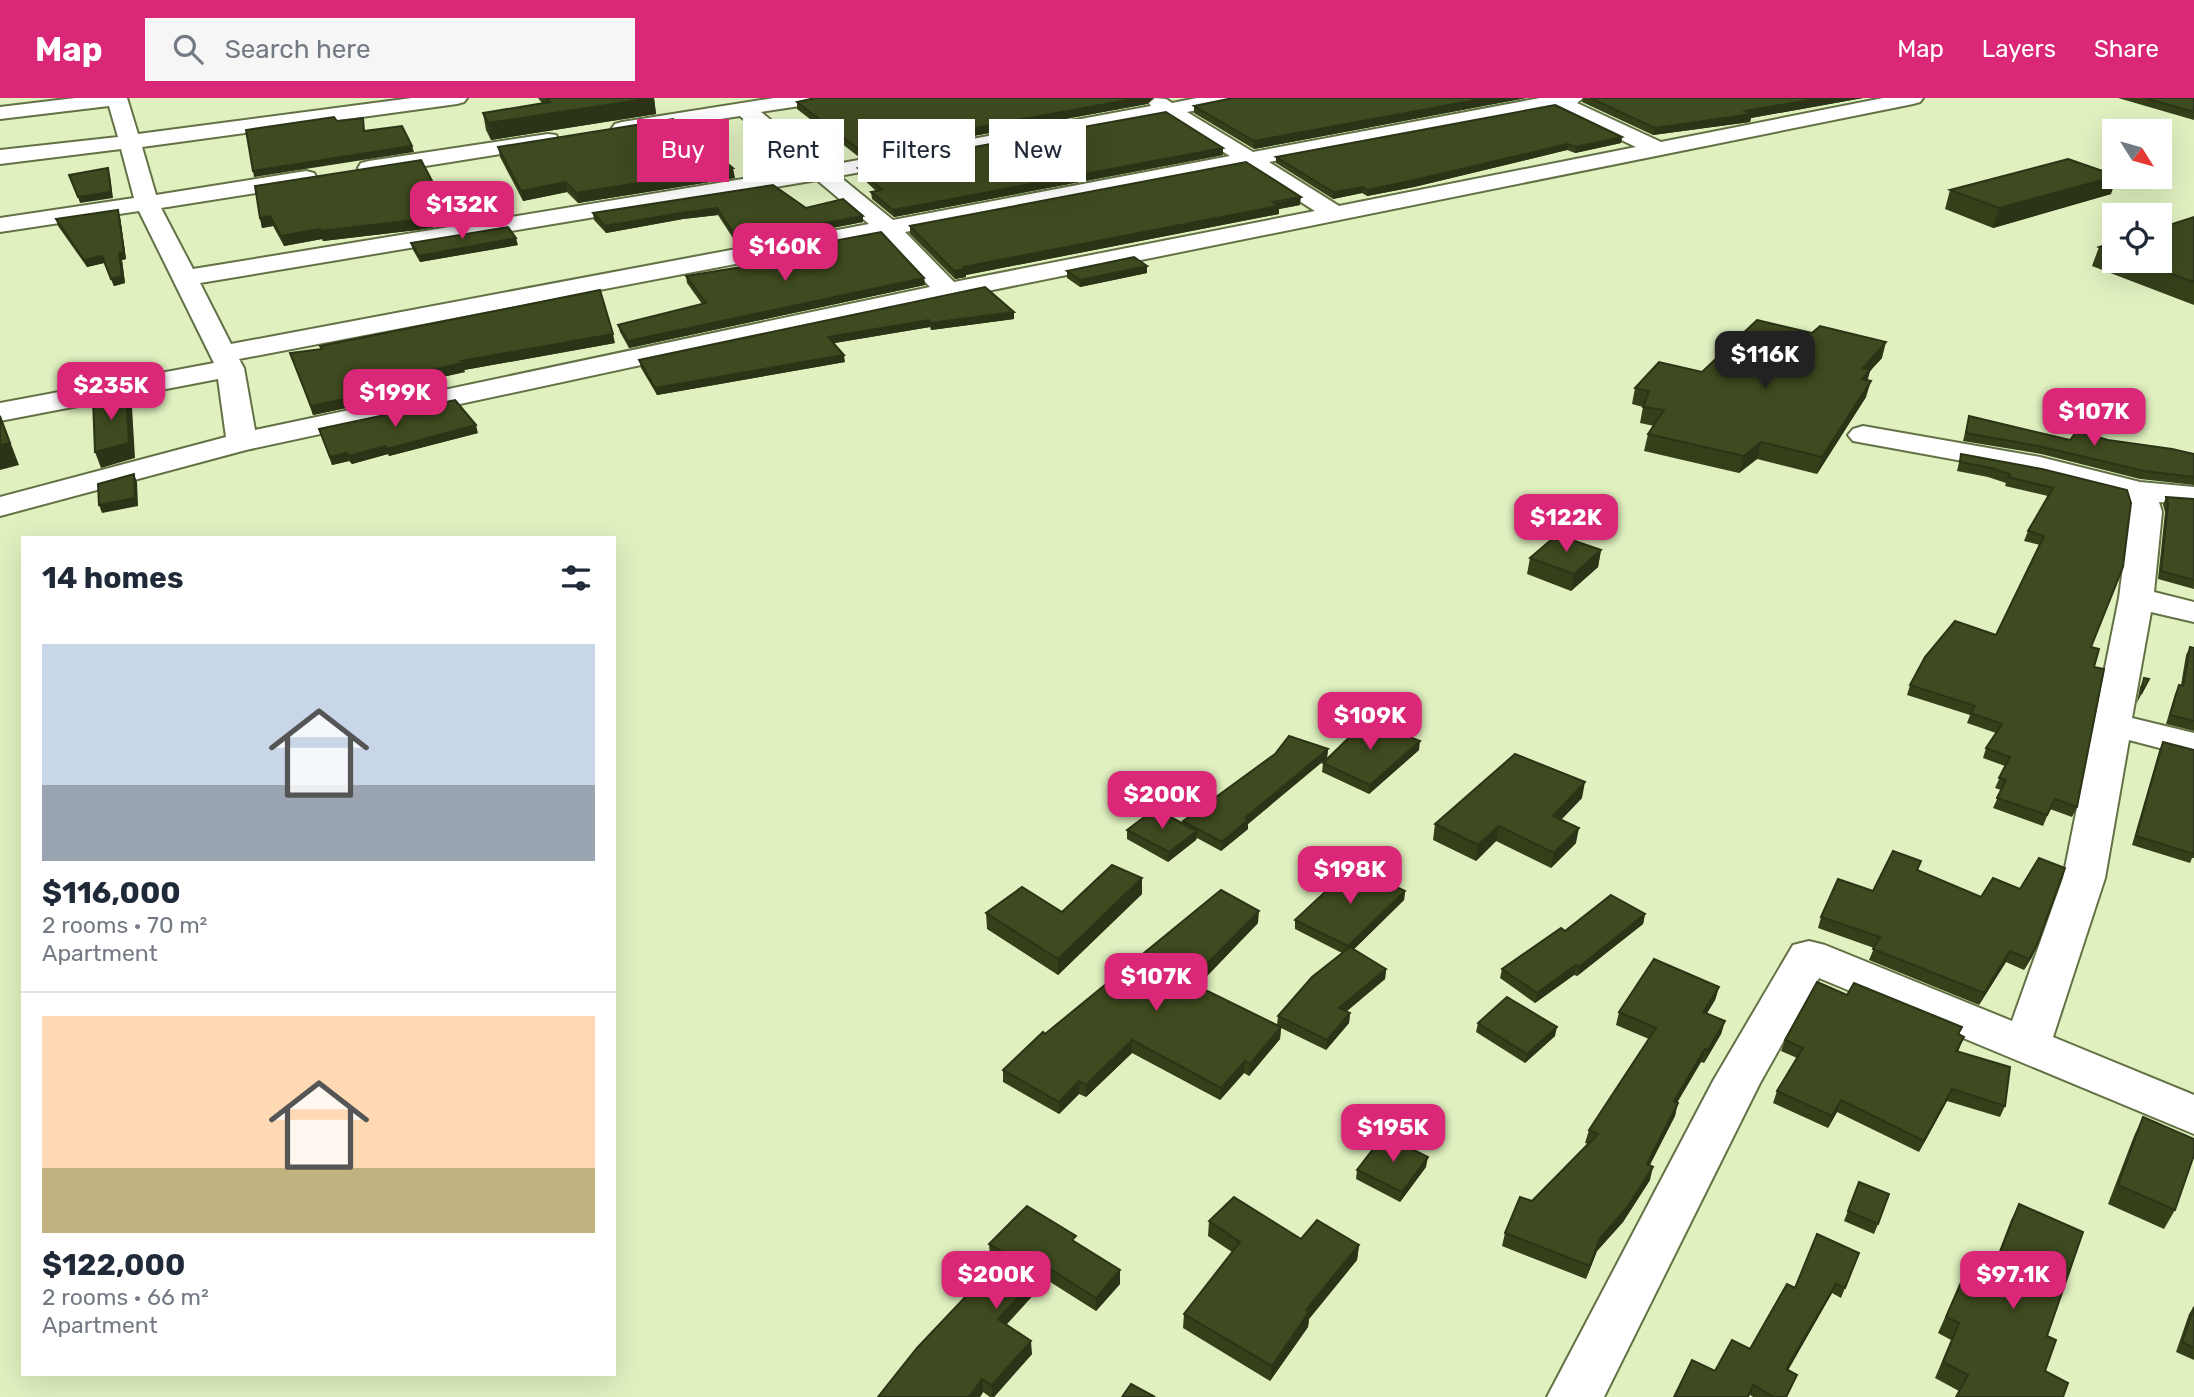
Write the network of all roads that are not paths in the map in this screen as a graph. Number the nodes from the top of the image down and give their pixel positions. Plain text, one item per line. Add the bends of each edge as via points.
1 (457, 98) edge
2 (813, 98) edge
3 (1148, 98) edge
4 (1230, 98) edge
5 (1913, 98) edge
6 (117, 99) edge
7 (1560, 99) edge
8 (744, 108) junction
9 (1170, 108) junction
10 (0, 113) edge
11 (757, 119) edge
12 (595, 132) edge
13 (568, 136) edge
14 (130, 142) junction
15 (1656, 148) junction
16 (0, 157) edge
17 (1250, 159) junction
18 (844, 169) edge
19 (351, 171) edge
20 (323, 175) edge
21 (767, 182) edge
22 (833, 182) edge
23 (147, 203) junction
24 (1335, 213) junction
25 (0, 225) edge
26 (887, 227) junction
27 (183, 278) junction
28 (948, 291) junction
29 (226, 361) junction
30 (0, 411) edge
31 (1863, 435) dead end
32 (242, 442) junction
33 (2140, 491) junction
34 (2194, 496) edge
35 (0, 507) edge
36 (2136, 598) junction
37 (2194, 612) edge
38 (2113, 725) junction
39 (2194, 746) edge
40 (2027, 1044) junction
41 (2194, 1115) edge
42 (1575, 1397) edge

1 - 14 street
2 - 8 street
3 - 9 street
4 - 9 street
5 - 15 street
6 - 10 street
6 - 14 street
7 - 15 street
7 - 17 street
8 - 11 street
8 - 12 street
9 - 17 street
9 - 18 street
13 - 19 street
14 - 16 street
14 - 23 street
15 - 24 street
17 - 24 street
17 - 26 street
20 - 23 street
21 - 27 street
22 - 26 street
23 - 25 street
23 - 27 street
24 - 28 street
26 - 28 street
26 - 29 street
27 - 29 street
28 - 32 street
29 - 30 street
29 - 32 street
31 - 33 street via 2040,466
32 - 35 street
33 - 34 street
33 - 36 street via 2146,512
36 - 37 street
36 - 38 street
38 - 39 street
38 - 40 street via 2084,878
40 - 41 street
40 - 42 street via 1810,956 1737,1081

